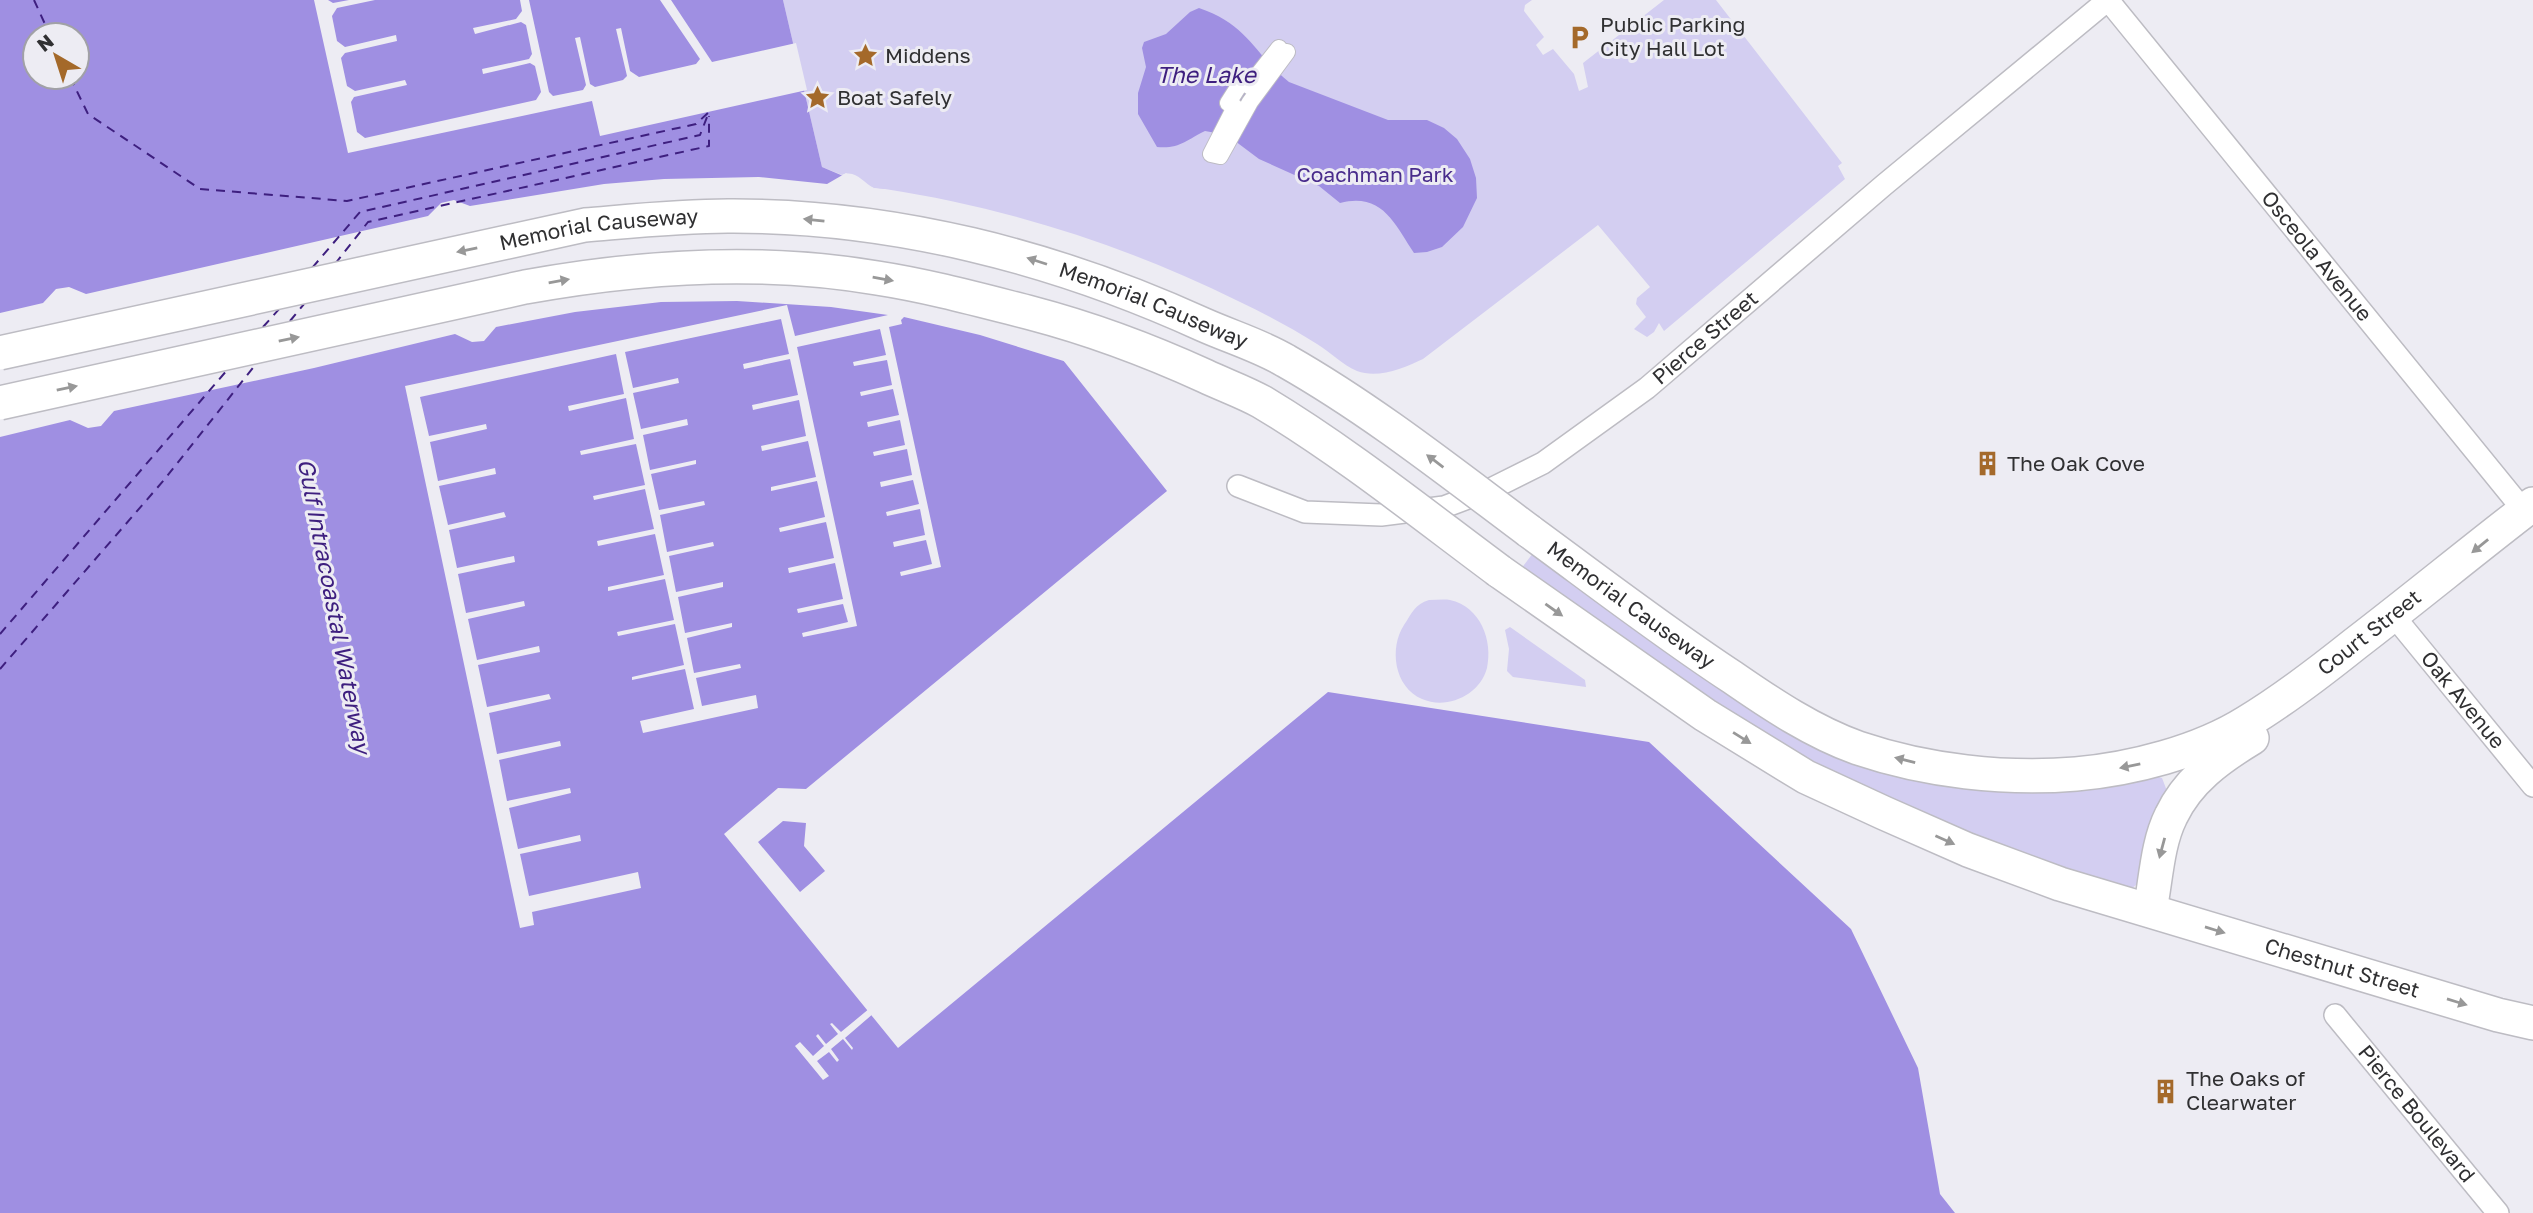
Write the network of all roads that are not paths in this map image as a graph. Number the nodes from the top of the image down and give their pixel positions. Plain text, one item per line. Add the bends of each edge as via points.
1 (2108, 0) edge
2 (1283, 50) joint
3 (0, 353) edge
4 (0, 403) edge
5 (1238, 486) dead end
6 (2528, 507) edge
7 (2393, 615) junction
8 (2195, 746) joint
9 (2533, 786) edge
10 (2150, 911) junction
11 (2335, 1015) dead end
12 (2533, 1023) edge
13 (2498, 1213) edge

1 - 5 street, Pierce Street via 1647,388 1543,463 1444,507 1381,515 1305,512
1 - 6 street, Osceola Avenue
2 - 2 street via 1220,156 1211,154 1235,107 1228,103 1241,81 1249,86
8 -> 3 main road, Memorial Causeway, bridge via 2146,763 2041,777 1991,776 1857,748 1782,711 1700,656 1371,414 1284,360 1152,301 1082,276 1011,253 872,226 729,216 585,225
4 -> 10 main road, Memorial Causeway, bridge via 593,275 733,266 806,269 942,290 1136,345 1260,401 1339,452 1705,715 1806,777 1968,850
6 -> 7 main road, Court Street
7 - 8 main road, Court Street via 2301,687 2245,724
7 - 9 street, Oak Avenue
7 -> 10 main road via 2362,660 2191,783 2170,816
10 -> 12 main road, Chestnut Street
11 - 13 street, Pierce Boulevard

